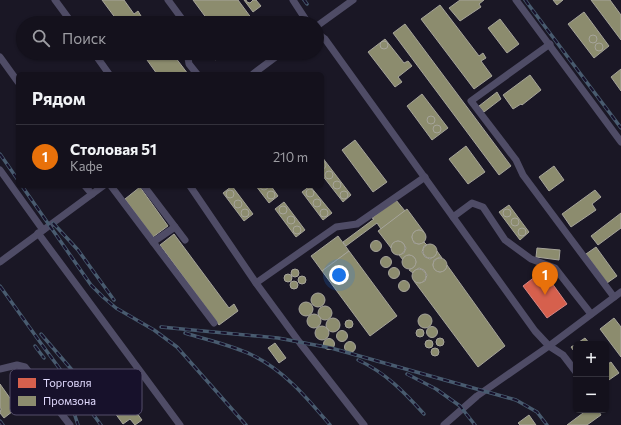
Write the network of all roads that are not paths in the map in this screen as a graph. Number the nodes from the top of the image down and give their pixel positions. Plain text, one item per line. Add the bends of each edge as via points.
1 (54, 0) edge
2 (168, 0) edge
3 (293, 0) edge
4 (353, 0) edge
5 (516, 0) edge
6 (67, 16) edge
7 (180, 16) edge
8 (303, 16) edge
9 (324, 21) edge
10 (324, 38) edge
11 (550, 44) junction
12 (0, 57) edge
13 (99, 60) edge
14 (188, 60) edge
15 (272, 60) edge
16 (108, 72) edge
17 (195, 72) edge
18 (256, 72) edge
19 (16, 79) edge
20 (621, 142) edge
21 (0, 170) edge
22 (424, 177) junction
23 (87, 188) edge
24 (100, 188) edge
25 (113, 188) edge
26 (146, 188) edge
27 (191, 188) edge
28 (92, 194) junction
29 (453, 217) junction
30 (175, 227) junction
31 (40, 232) junction
32 (185, 240) dead end
33 (154, 242) junction
34 (0, 262) edge
35 (256, 283) junction
36 (621, 292) edge
37 (614, 297) junction
38 (591, 314) junction
39 (214, 323) dead end
40 (549, 346) junction
41 (573, 368) edge
42 (0, 369) edge
43 (27, 369) edge
44 (139, 369) edge
45 (142, 373) edge
46 (62, 415) edge
47 (447, 424) edge
48 (70, 425) edge
49 (180, 425) edge
50 (364, 425) edge

1 - 6 lane
2 - 7 lane
3 - 8 lane
4 - 9 lane
5 - 11 lane
10 - 22 lane
11 - 20 lane
11 - 37 lane via 471,101
12 - 19 lane
13 - 16 lane
14 - 17 lane
15 - 18 lane
21 - 31 lane
22 - 29 lane
22 - 35 lane via 357,224 336,227
23 - 28 lane
24 - 28 lane
25 - 33 lane
26 - 30 lane
27 - 35 lane
28 - 31 lane
29 - 38 lane via 472,203 483,207 505,240 531,259 555,268
29 - 40 lane via 535,331
30 - 32 lane
30 - 33 lane
31 - 34 lane
31 - 44 lane
33 - 39 lane
35 - 50 lane
36 - 37 lane
37 - 38 lane
38 - 40 lane
40 - 41 lane via 563,355
40 - 47 lane via 477,396
42 - 43 lane via 18,365
45 - 49 lane
46 - 48 lane

